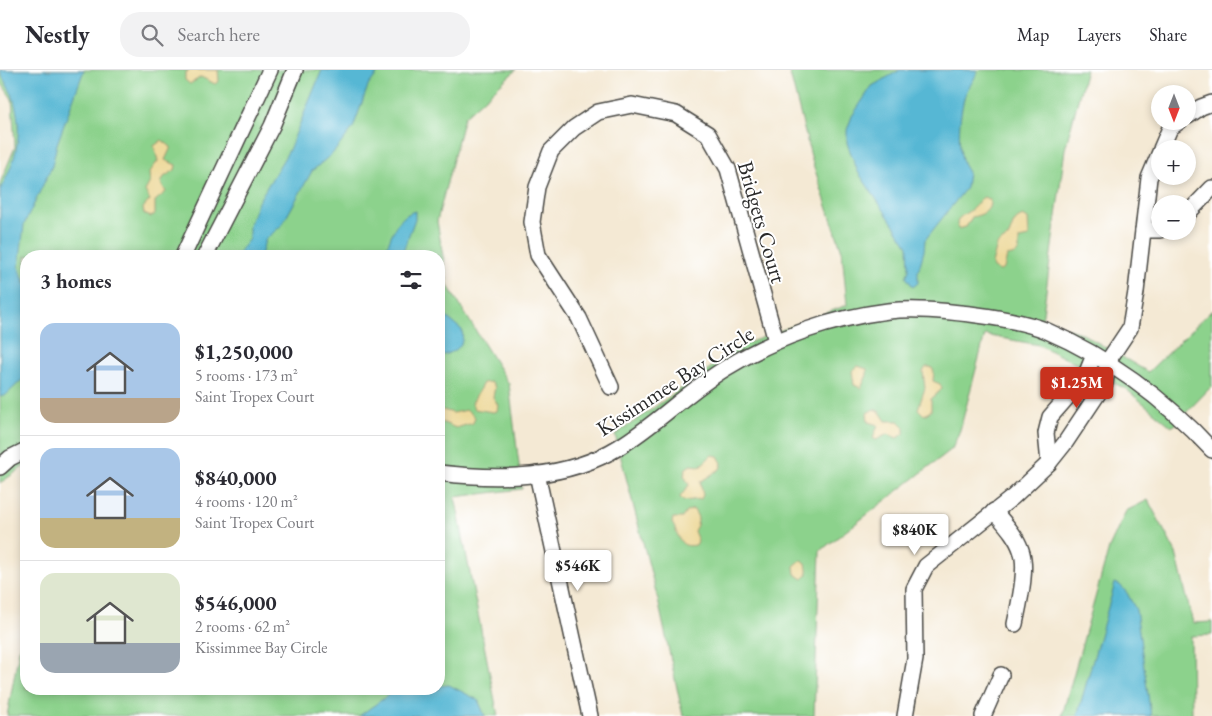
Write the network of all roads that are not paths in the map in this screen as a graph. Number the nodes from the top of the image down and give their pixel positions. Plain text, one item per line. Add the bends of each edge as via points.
1 (270, 70) edge
2 (295, 70) edge
3 (1212, 103) edge
4 (1196, 110) edge
5 (231, 154) junction
6 (252, 163) junction
7 (1151, 173) edge
8 (1212, 188) edge
9 (1196, 205) edge
10 (1144, 230) junction
11 (1151, 230) edge
12 (186, 250) edge
13 (208, 250) edge
14 (776, 341) junction
15 (1101, 358) junction
16 (611, 387) dead end
17 (1212, 450) edge
18 (20, 453) edge
19 (1049, 463) junction
20 (0, 467) edge
21 (445, 474) edge
22 (537, 474) junction
23 (994, 511) junction
24 (1016, 624) dead end
25 (1001, 675) dead end
26 (590, 716) edge
27 (905, 716) edge
28 (983, 716) edge

1 - 5 street
2 - 6 street via 272,126
3 - 4 street
5 - 6 street
5 - 12 street
6 - 13 street
7 - 10 street
8 - 9 street
10 - 11 street
10 - 15 street via 1130,328
14 - 15 street, Kissimmee Bay Circle via 844,319 889,311 938,310 991,316 1043,330
14 - 16 street, Bridgets Court via 728,169 708,134 676,114 632,105 598,112 574,128 551,152 537,187 532,222 538,255 579,318
14 - 22 street, Kissimmee Bay Circle via 726,367 692,390 670,411 618,448 576,467
15 - 17 street, Kissimmee Bay Circle via 1183,418
15 - 19 street via 1105,383
15 - 19 street via 1050,417 1046,433
18 - 20 street
19 - 23 street
21 - 22 street, Kissimmee Bay Circle via 484,479
22 - 26 street
23 - 24 street via 1012,532 1022,551
23 - 27 street via 926,566 914,589 915,659
25 - 28 street

